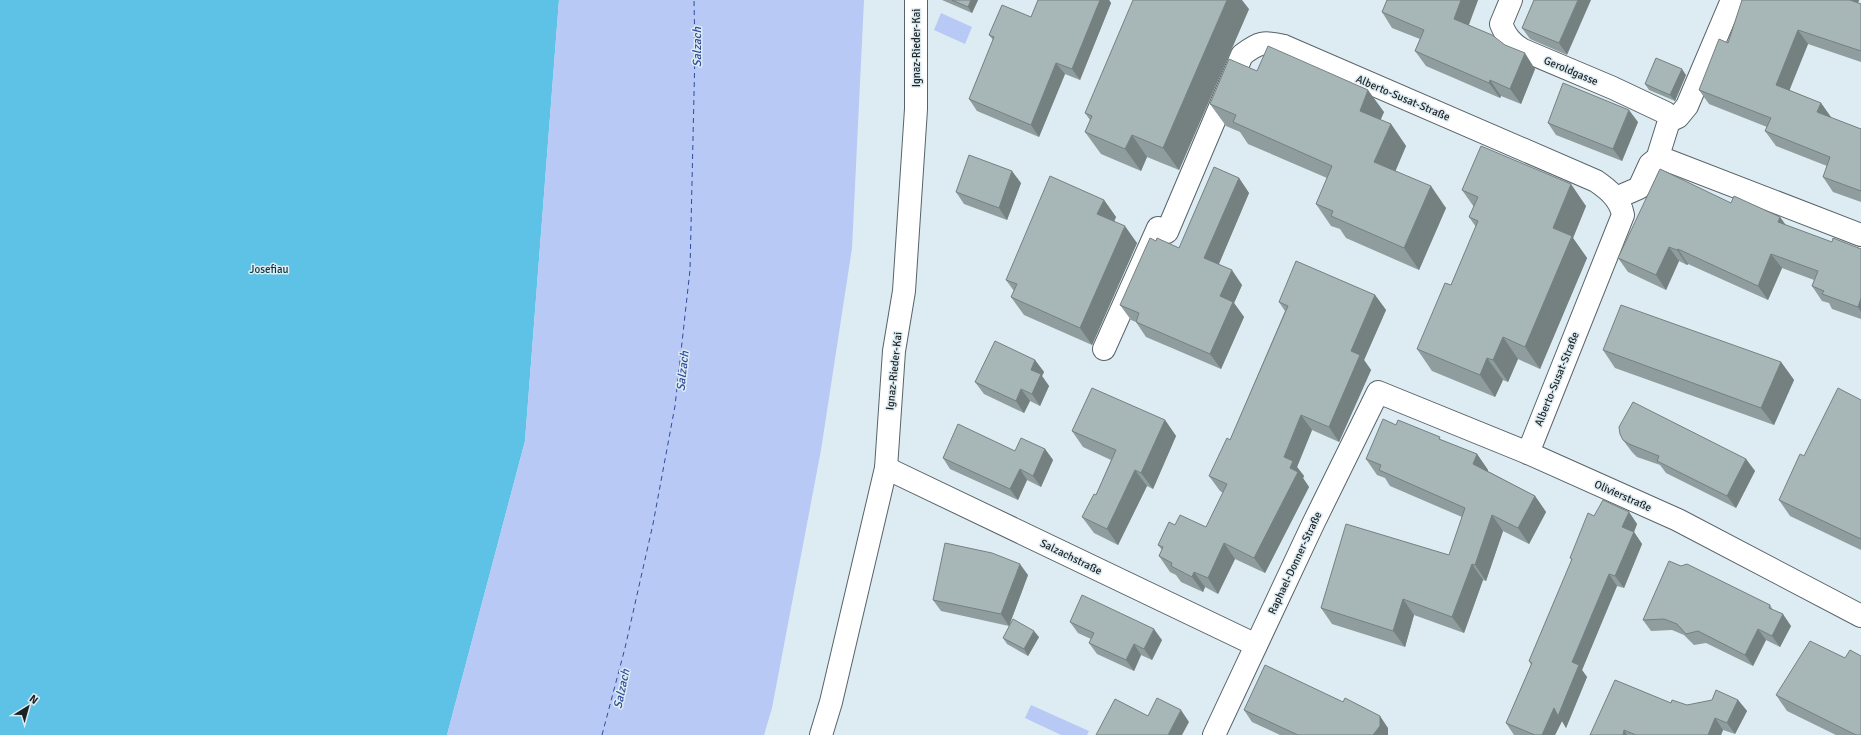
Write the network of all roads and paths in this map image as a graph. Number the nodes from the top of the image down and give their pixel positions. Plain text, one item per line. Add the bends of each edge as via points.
1 (916, 0) edge
2 (1511, 0) edge
3 (1732, 0) edge
4 (1669, 121) junction
5 (1660, 156) junction
6 (1616, 198) junction
7 (1861, 235) edge
8 (1104, 349) dead end
9 (1378, 392) joint
10 (1528, 453) junction
11 (886, 468) junction
12 (1861, 616) edge
13 (1256, 645) junction
14 (821, 735) edge
15 (1214, 735) edge

1 - 11 street, Ignaz-Rieder-Kai via 916,109 904,291 894,351
2 - 4 street, Geroldgasse via 1501,24 1512,44 1666,113
3 - 4 street via 1686,106 1678,117
4 - 5 street
5 - 6 street via 1650,164 1639,188
5 - 7 street
6 - 8 street, Alberto-Susat-Straße via 1596,181 1284,46 1268,42 1254,45 1242,55 1168,232 1158,228
6 - 10 street, Alberto-Susat-Straße via 1623,215
9 - 10 street, Olivierstraße
9 - 13 street, Raphael-Donner-Straße
10 - 12 street, Olivierstraße via 1678,520
11 - 13 street, Salzachstraße
11 - 14 street, Ignaz-Rieder-Kai
13 - 15 street, Raphael-Donner-Straße

